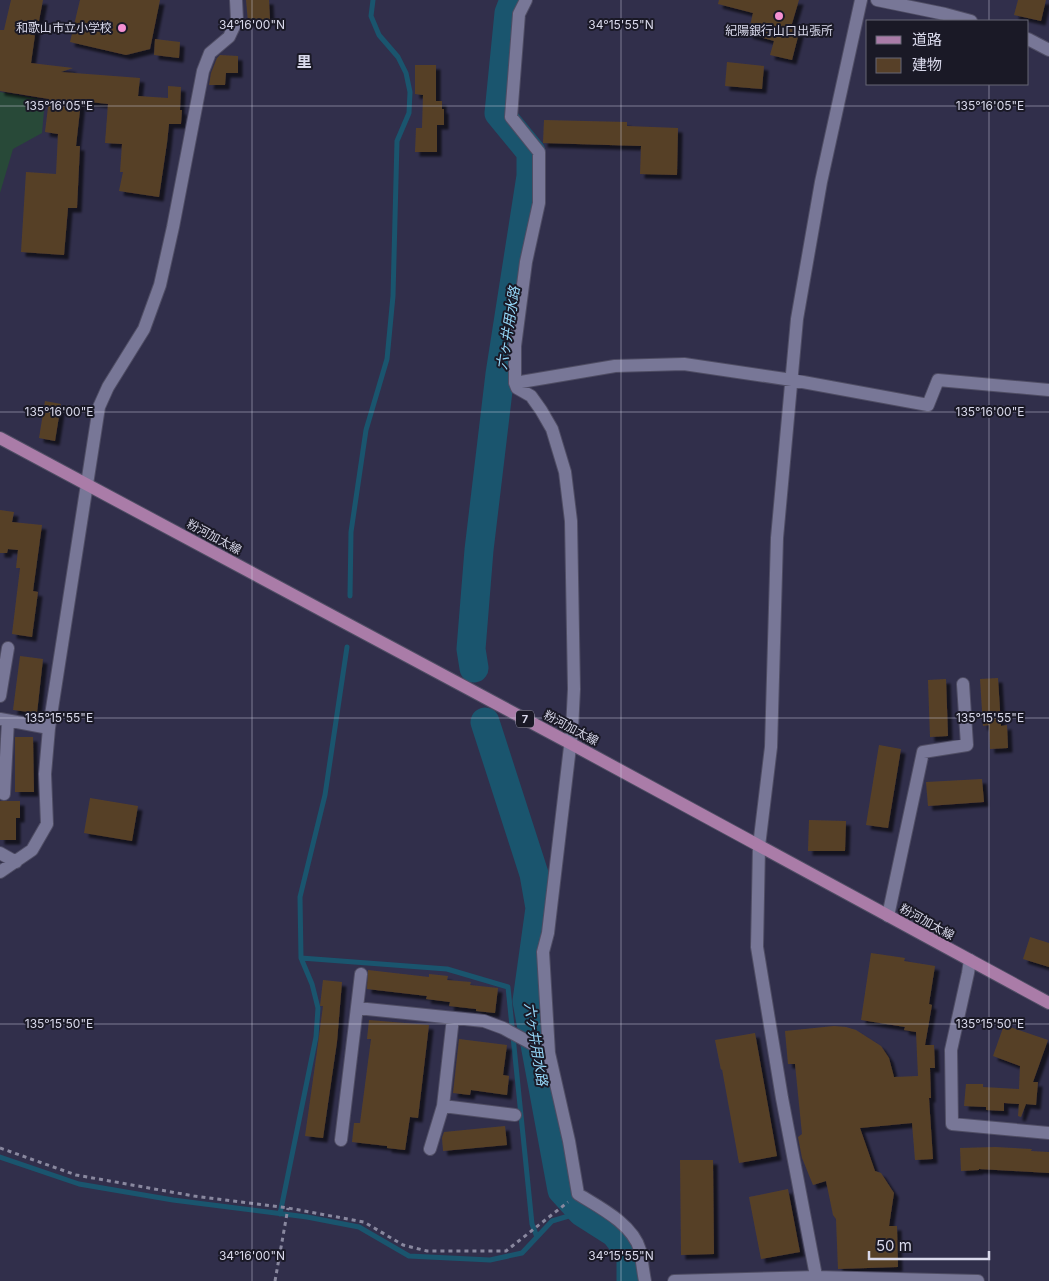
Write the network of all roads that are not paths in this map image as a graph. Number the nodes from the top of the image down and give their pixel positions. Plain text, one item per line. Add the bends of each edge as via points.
1 (236, 0) edge
2 (526, 0) edge
3 (861, 0) edge
4 (877, 0) edge
5 (967, 20) edge
6 (1029, 40) edge
7 (1049, 50) edge
8 (792, 380) junction
9 (515, 383) junction
10 (1049, 390) edge
11 (0, 438) edge
12 (86, 484) junction
13 (8, 648) dead end
14 (963, 684) dead end
15 (0, 696) edge
16 (4, 720) edge
17 (48, 728) junction
18 (572, 744) junction
19 (4, 794) dead end
20 (759, 846) junction
21 (0, 853) edge
22 (16, 862) junction
23 (0, 872) edge
24 (888, 916) junction
25 (970, 960) junction
26 (361, 974) dead end
27 (1049, 1003) edge
28 (357, 1008) junction
29 (453, 1018) junction
30 (549, 1053) junction
31 (443, 1106) junction
32 (515, 1115) dead end
33 (1049, 1133) edge
34 (341, 1140) dead end
35 (430, 1149) dead end
36 (816, 1279) edge
37 (644, 1281) edge
38 (674, 1281) edge
39 (978, 1281) edge

1 - 12 street via 237,20 229,37 210,53 203,71 160,285 144,329 99,407
2 - 9 street via 520,14 511,117 539,152 538,203 515,346
3 - 8 street via 821,182 797,318
4 - 5 street
6 - 7 street
8 - 9 street via 684,364 615,366
8 - 10 street via 928,405 938,380
8 - 20 street via 776,538 772,747
9 - 18 street via 542,410 552,429 565,472 571,530
11 - 12 main road, 粉河加太線 / 7
12 - 17 street
12 - 18 main road, 粉河加太線 / 7
13 - 15 street
14 - 24 street via 967,744 923,752
16 - 17 street
16 - 19 street
17 - 22 street via 45,774 47,824 32,850
18 - 20 main road, 粉河加太線 / 7
18 - 30 street via 543,952
20 - 24 main road, 粉河加太線 / 7
20 - 36 street via 757,947
21 - 22 street
22 - 23 street
24 - 25 main road, 粉河加太線 / 7
25 - 27 main road, 粉河加太線 / 7
25 - 33 street via 951,1050 952,1124
26 - 28 street
28 - 29 street
28 - 34 street
29 - 30 street via 484,1021
29 - 31 street
30 - 37 street via 578,1194 618,1220 630,1232 640,1248
31 - 32 street
31 - 35 street
36 - 38 street
36 - 39 street

